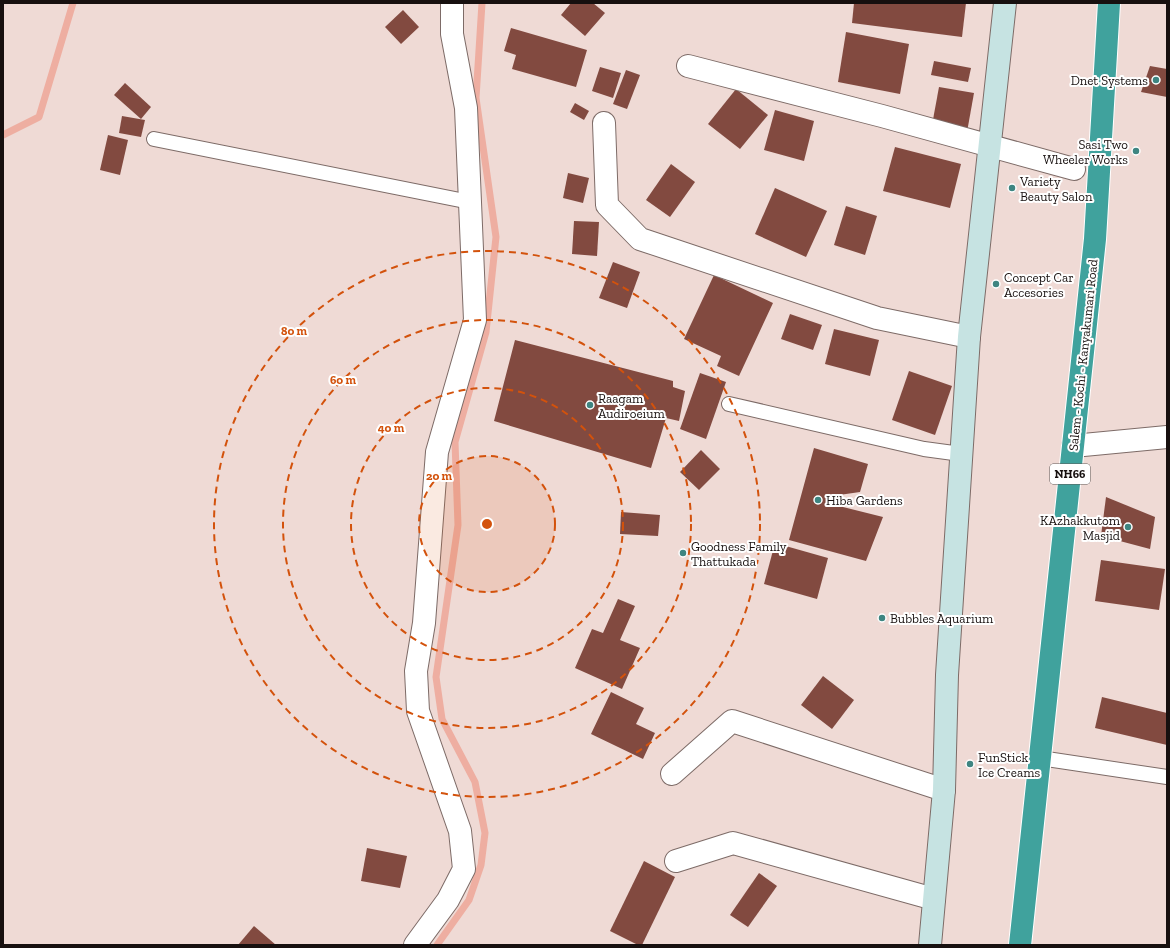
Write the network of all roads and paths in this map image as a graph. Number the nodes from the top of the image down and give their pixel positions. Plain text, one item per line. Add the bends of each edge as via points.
1 (452, 3) edge
2 (1005, 3) edge
3 (1109, 3) edge
4 (688, 66) dead end
5 (604, 123) dead end
6 (154, 139) dead end
7 (990, 146) junction
8 (1074, 169) dead end
9 (470, 202) junction
10 (969, 336) junction
11 (729, 404) dead end
12 (1167, 437) edge
13 (1073, 446) junction
14 (961, 454) junction
15 (1040, 758) junction
16 (672, 774) dead end
17 (1167, 776) edge
18 (944, 790) junction
19 (676, 861) dead end
20 (934, 899) junction
21 (415, 945) edge
22 (930, 945) edge
23 (1020, 945) edge

1 - 9 street via 452,34 466,108
2 - 7 street
3 - 13 highway, Salem - Kochi - Kanyakumari Road / NH66 via 1095,239
4 - 7 street
5 - 10 street via 607,205 640,240 877,318
6 - 9 lane
7 - 8 street
7 - 10 street
9 - 21 street via 475,320 437,452 424,623 416,671 418,711 460,831 464,869 448,900
10 - 14 street
11 - 14 lane via 924,449
12 - 13 street
13 - 15 highway, Salem - Kochi - Kanyakumari Road / NH66
14 - 18 street via 947,675
15 - 17 lane
15 - 23 highway, Salem - Kochi - Kanyakumari Road / NH66
16 - 18 street via 732,721
18 - 20 street
19 - 20 street via 733,843
20 - 22 street

